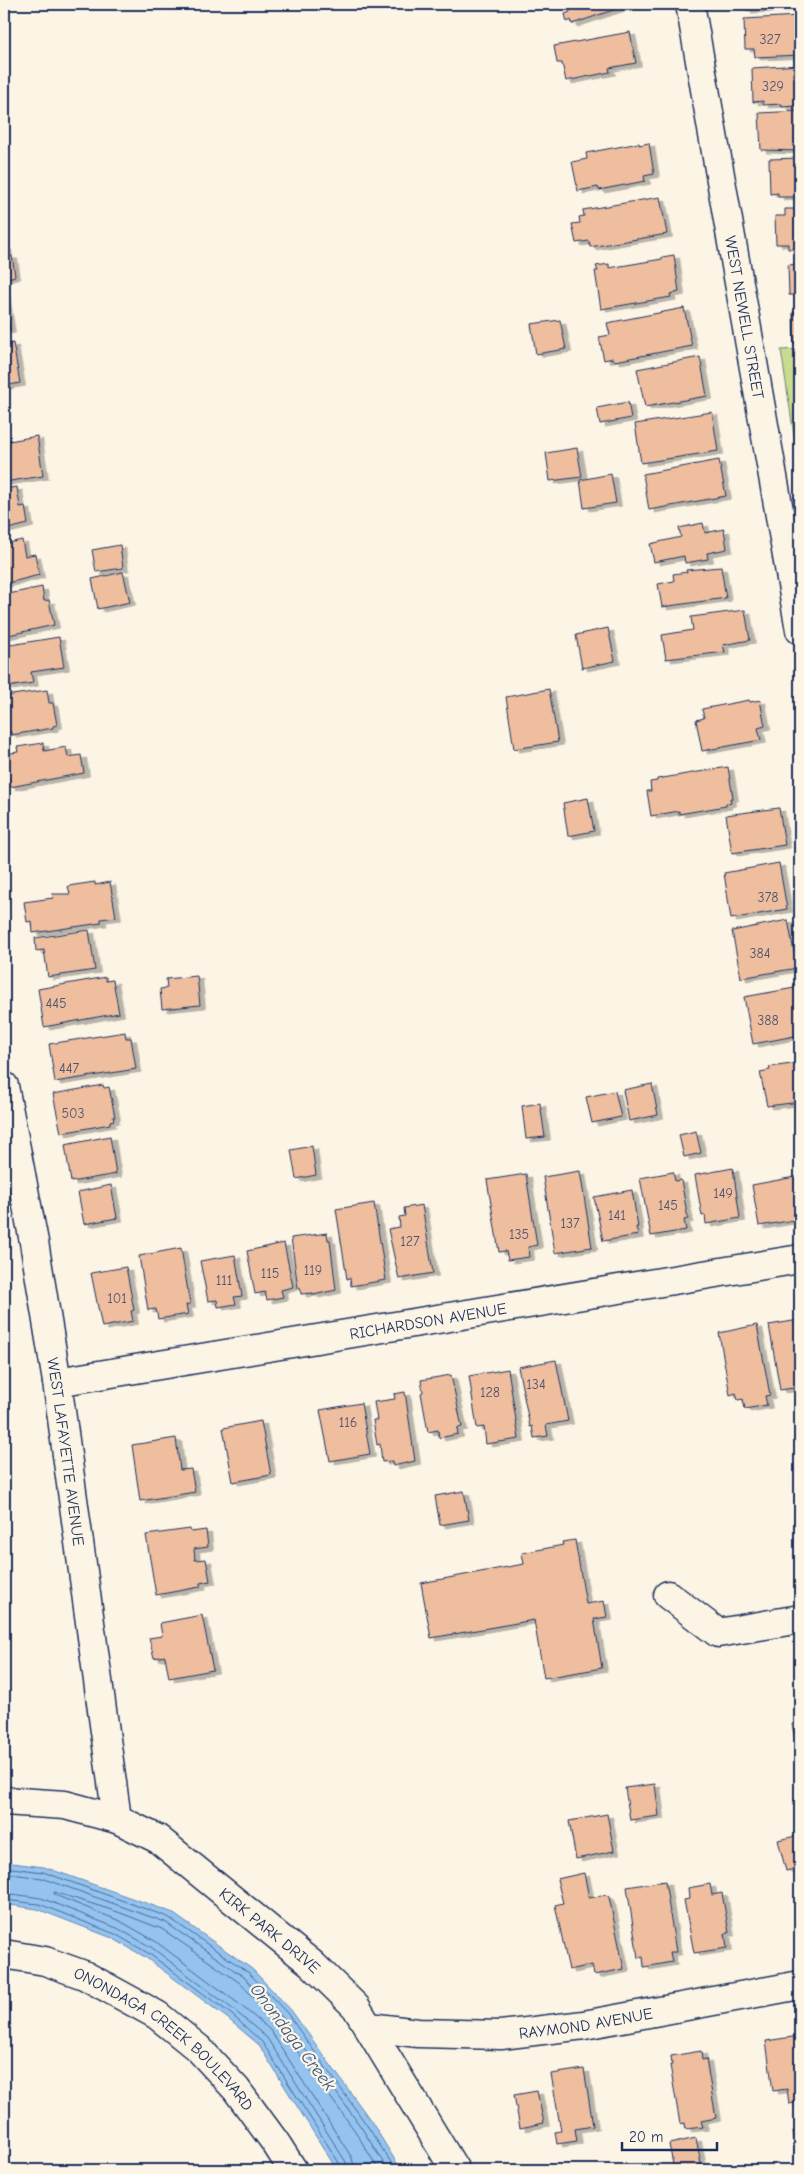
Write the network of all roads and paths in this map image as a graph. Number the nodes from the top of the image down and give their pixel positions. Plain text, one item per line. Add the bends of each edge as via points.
1 (690, 4) edge
2 (800, 630) edge
3 (4, 1086) edge
4 (800, 1259) edge
5 (57, 1382) junction
6 (668, 1595) dead end
7 (800, 1619) edge
8 (4, 1801) edge
9 (117, 1819) junction
10 (4, 1954) edge
11 (800, 1985) edge
12 (369, 2027) junction
13 (293, 2170) edge
14 (455, 2170) edge

1 - 2 street, WEST NEWELL STREET
3 - 5 street, WEST LAFAYETTE AVENUE
4 - 5 street, RICHARDSON AVENUE
5 - 9 street, WEST LAFAYETTE AVENUE
6 - 7 street via 718,1633
8 - 9 street, KIRK PARK DRIVE via 65,1805
9 - 12 street, KIRK PARK DRIVE via 158,1839 312,1964 356,2007
10 - 13 street, ONONDAGA CREEK BOULEVARD via 45,1961 84,1975 157,2016 199,2049 236,2089
11 - 12 street, RAYMOND AVENUE via 584,2025 501,2035 418,2033
12 - 14 street, KIRK PARK DRIVE

